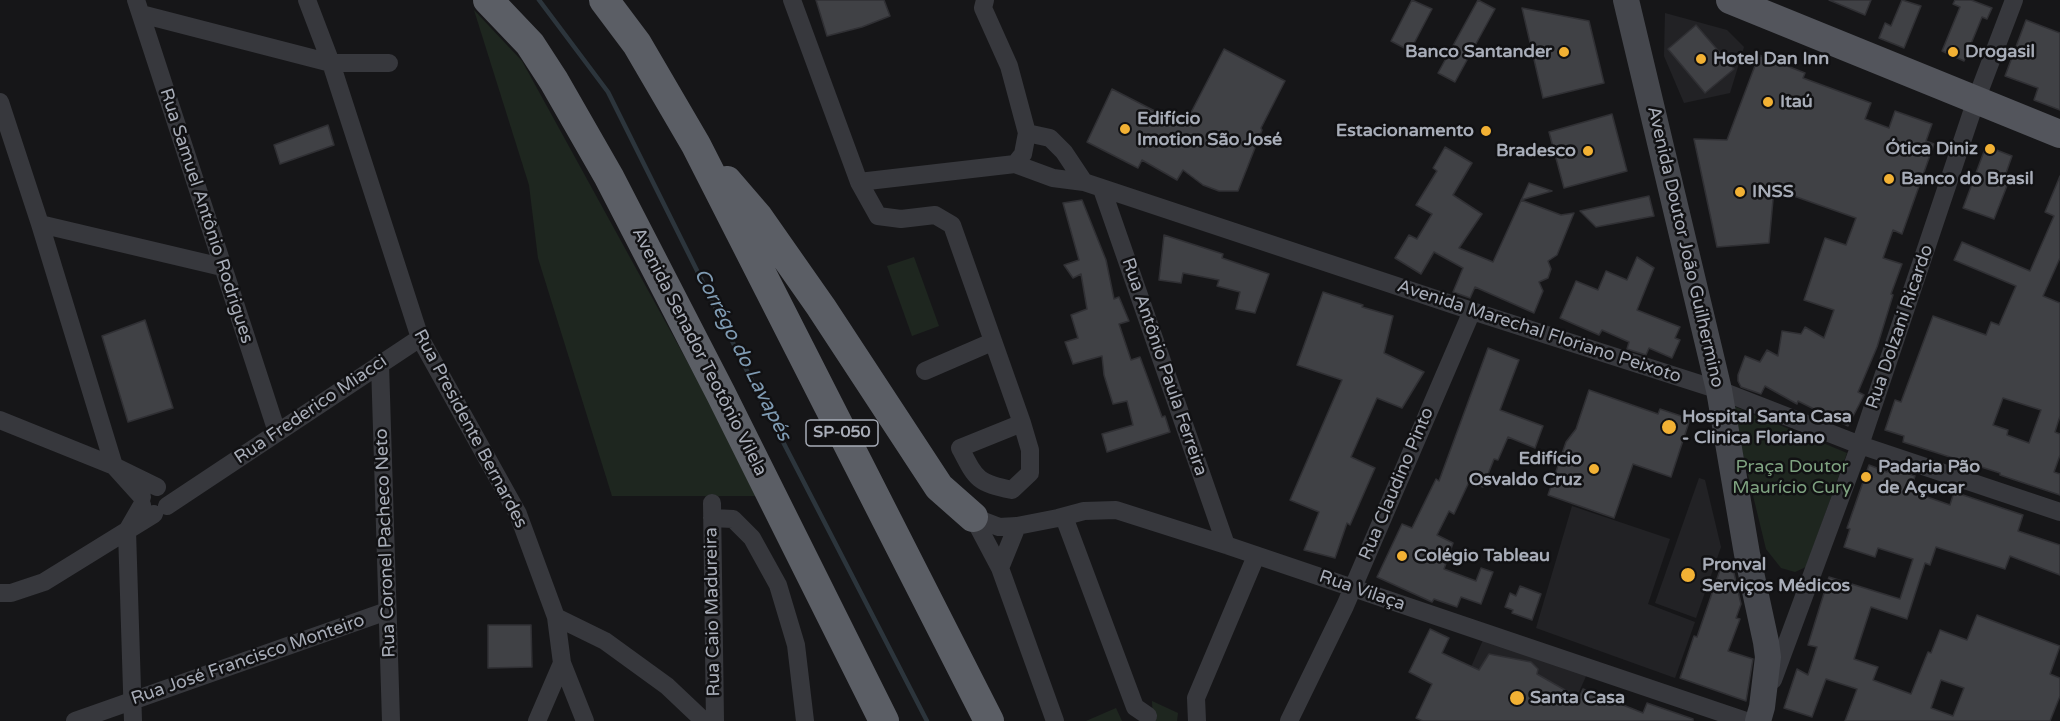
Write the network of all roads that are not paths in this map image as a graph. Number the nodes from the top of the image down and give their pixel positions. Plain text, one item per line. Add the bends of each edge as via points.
1 (307, 0) edge
2 (488, 0) edge
3 (604, 0) edge
4 (792, 0) edge
5 (985, 0) edge
6 (1626, 0) edge
7 (1730, 0) edge
8 (2014, 0) edge
9 (138, 7) edge
10 (331, 63) junction
11 (388, 63) dead end
12 (1976, 100) junction
13 (0, 102) edge
14 (1028, 133) junction
15 (2060, 134) edge
16 (696, 145) junction
17 (1015, 164) junction
18 (859, 182) junction
19 (1084, 182) junction
20 (1102, 189) junction
21 (40, 224) junction
22 (222, 267) junction
23 (1472, 311) junction
24 (420, 338) junction
25 (992, 342) junction
26 (380, 364) junction
27 (925, 371) dead end
28 (1719, 390) junction
29 (0, 420) edge
30 (1022, 423) dead end
31 (277, 432) junction
32 (1860, 445) junction
33 (114, 466) junction
34 (154, 499) junction
35 (2060, 512) edge
36 (973, 517) junction
37 (1064, 517) junction
38 (1017, 526) junction
39 (127, 531) junction
40 (1226, 545) junction
41 (1256, 556) junction
42 (1000, 568) junction
43 (1353, 588) junction
44 (0, 593) edge
45 (387, 611) junction
46 (556, 617) junction
47 (562, 663) junction
48 (133, 701) junction
49 (1148, 716) dead end
50 (1755, 716) edge
51 (582, 720) edge
52 (75, 721) edge
53 (134, 721) edge
54 (391, 721) edge
55 (537, 721) edge
56 (704, 721) edge
57 (715, 721) edge
58 (805, 721) edge
59 (884, 721) edge
60 (989, 721) edge
61 (1054, 721) edge
62 (1197, 721) edge
63 (1288, 721) edge

1 - 10 street, Rua Presidente Bernardes
2 - 59 highway, Avenida Senador Teotônio Vilela via 530,44 609,177
3 - 16 highway, SP-050 via 637,44
4 - 18 street
5 - 14 street via 983,8 1009,66
6 - 28 main road, Avenida Doutor João Guilhermino
7 - 12 main road
8 - 12 street, Rua Dolzani Ricardo
9 - 10 street
9 - 22 street, Rua Samuel Antônio Rodrigues
10 - 11 street
10 - 24 street, Rua Presidente Bernardes
12 - 15 main road
12 - 32 street, Rua Dolzani Ricardo
13 - 21 street
14 - 17 street via 1023,154
14 - 19 street via 1050,138
16 - 36 highway via 758,217 939,487
16 - 60 highway, SP-050
17 - 18 street, Avenida Marechal Floriano Peixoto
17 - 19 street, Avenida Marechal Floriano Peixoto
18 - 25 street via 878,216 901,219 935,215 952,225
19 - 20 street, Avenida Marechal Floriano Peixoto
20 - 23 street, Avenida Marechal Floriano Peixoto
20 - 40 street, Rua Antônio Paula Ferreira
21 - 22 street
21 - 33 street
22 - 31 street, Rua Samuel Antônio Rodrigues
23 - 28 street, Avenida Marechal Floriano Peixoto
23 - 43 street, Rua Claudino Pinto
24 - 26 street, Rua Frederico Miacci
24 - 46 street, Rua Presidente Bernardes via 518,514
25 - 27 street
25 - 30 street
26 - 31 street, Rua Frederico Miacci
26 - 45 street, Rua Coronel Pacheco Neto
28 - 32 street, Avenida Marechal Floriano Peixoto
28 - 50 main road, Avenida Doutor João Guilhermino via 1768,657
29 - 33 street
31 - 34 street, Rua Frederico Miacci via 202,482
32 - 35 street, Avenida Marechal Floriano Peixoto
32 - 50 street, Rua Dolzani Ricardo
33 - 34 street
34 - 39 street, Rua Frederico Miacci
36 - 38 street, Rua Vilaça via 999,527
36 - 42 street
37 - 38 street, Rua Vilaça
37 - 40 street, Rua Vilaça via 1084,511 1116,510
37 - 49 street via 1135,707
38 - 42 street
39 - 44 street, Rua Frederico Miacci via 44,582
39 - 48 street
40 - 41 street, Rua Vilaça
41 - 43 street, Rua Vilaça
41 - 62 street via 1196,699
42 - 61 street
43 - 50 street, Rua Vilaça
43 - 63 street, Rua Claudino Pinto
45 - 48 street, Rua José Francisco Monteiro
45 - 54 street, Rua Coronel Pacheco Neto
46 - 47 street, Rua Presidente Bernardes
46 - 56 street, Rua Caio Madureira via 605,641 667,686
47 - 51 street, Rua Presidente Bernardes
47 - 55 street
48 - 52 street, Rua José Francisco Monteiro
48 - 53 street
57 - 58 street, Rua Caio Madureira via 712,511 734,519 752,538 778,585 796,645

